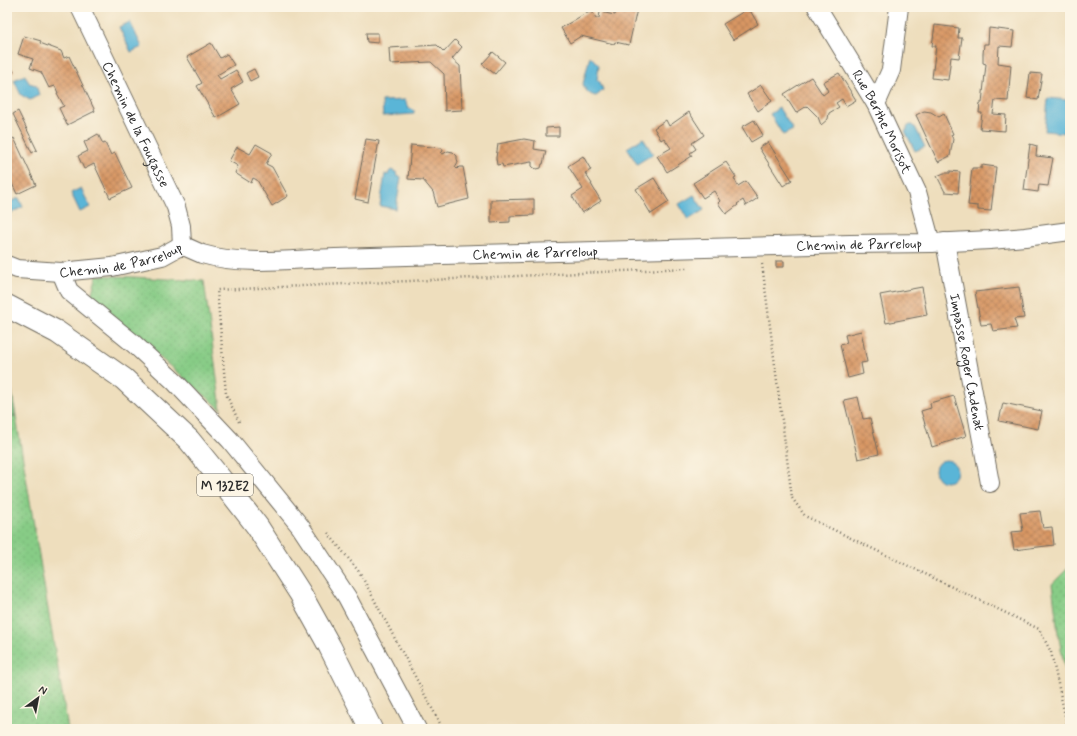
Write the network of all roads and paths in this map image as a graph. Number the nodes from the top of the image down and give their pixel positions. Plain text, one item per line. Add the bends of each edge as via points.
1 (80, 7) edge
2 (817, 7) edge
3 (899, 7) edge
4 (876, 104) junction
5 (1070, 231) edge
6 (938, 242) junction
7 (182, 245) junction
8 (754, 265) dead end
9 (7, 266) edge
10 (691, 268) dead end
11 (61, 272) junction
12 (7, 306) edge
13 (243, 428) dead end
14 (990, 483) dead end
15 (326, 530) dead end
16 (371, 729) edge
17 (417, 729) edge
18 (443, 729) edge
19 (1068, 729) edge

1 - 7 street, Chemin de la Fougasse via 176,207
2 - 4 street, Rue Berthe Morisot
3 - 4 street via 891,70
4 - 6 street, Rue Berthe Morisot
5 - 6 street, Chemin de Parreloup via 1001,239
6 - 7 street, Chemin de Parreloup via 253,261 202,254
6 - 14 street, Impasse Roger Cadenat
7 - 11 street, Chemin de Parreloup via 162,256 112,267
8 - 19 path via 762,264 792,498 806,516 1039,629 1051,652
9 - 11 street, Chemin de Parreloup
10 - 13 path via 217,290 226,394
11 - 17 street via 69,291 134,344 176,383 230,440 300,526 347,597
12 - 16 main road, M 132E2 via 57,332 124,379 189,440 257,526 300,593
15 - 18 path via 360,573

